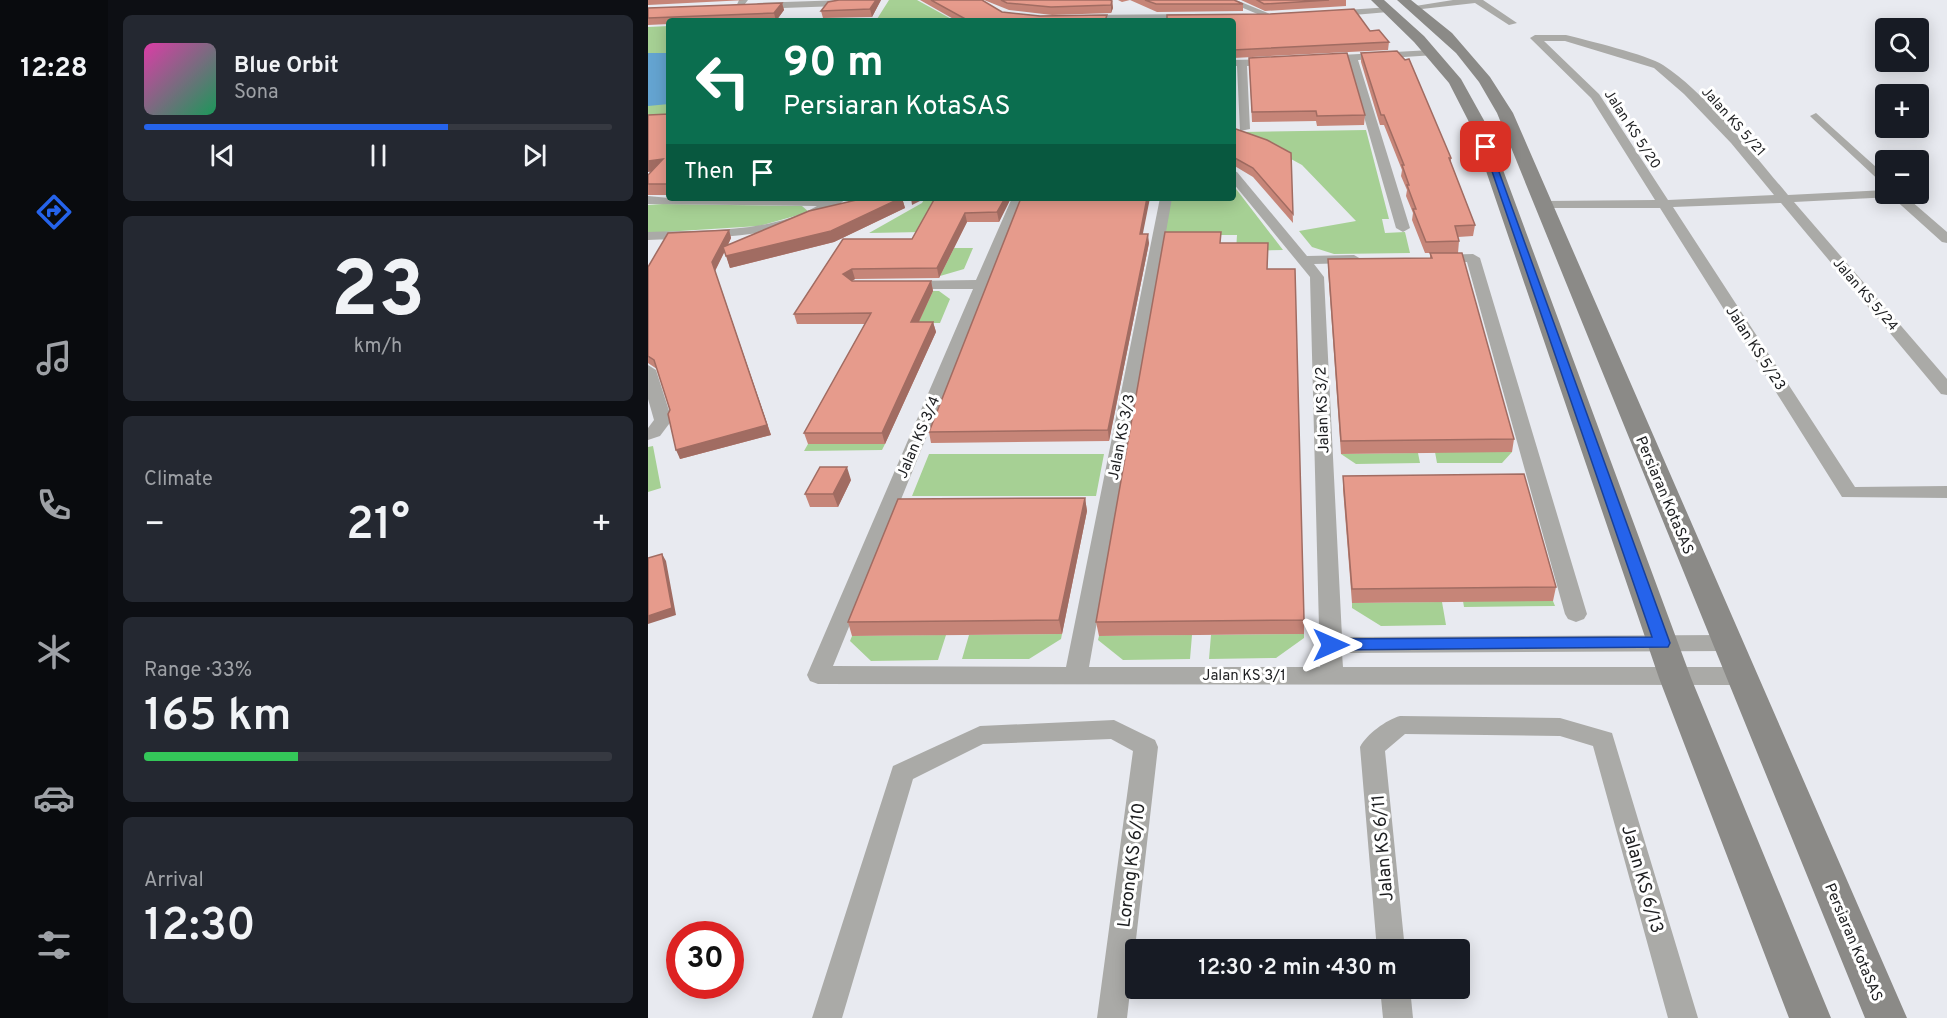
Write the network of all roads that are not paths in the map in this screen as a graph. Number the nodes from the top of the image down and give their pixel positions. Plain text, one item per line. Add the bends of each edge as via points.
1 (1228, 0) edge
2 (1477, 0) edge
3 (840, 2) edge
4 (741, 3) edge
5 (1395, 4) edge
6 (728, 7) edge
7 (1125, 9) dead end
8 (1324, 14) edge
9 (1270, 16) junction
10 (1281, 16) edge
11 (1206, 17) edge
12 (1238, 17) edge
13 (1071, 18) edge
14 (1145, 18) junction
15 (1512, 23) dead end
16 (1431, 53) junction
17 (1352, 57) junction
18 (1311, 60) edge
19 (1289, 61) edge
20 (1238, 63) edge
21 (1658, 66) joint
22 (1815, 116) dead end
23 (1244, 129) edge
24 (1875, 173) edge
25 (1236, 179) edge
26 (1875, 195) edge
27 (648, 200) edge
28 (666, 200) edge
29 (1784, 200) junction
30 (835, 201) edge
31 (1017, 201) edge
32 (1165, 201) edge
33 (1662, 204) junction
34 (1908, 204) edge
35 (1545, 205) junction
36 (1403, 228) dead end
37 (1944, 234) edge
38 (648, 236) edge
39 (1372, 259) edge
40 (1428, 259) edge
41 (1305, 260) junction
42 (982, 284) junction
43 (890, 285) edge
44 (648, 370) edge
45 (1947, 390) edge
46 (648, 435) edge
47 (1947, 492) edge
48 (1576, 614) dead end
49 (1662, 643) junction
50 (1727, 643) junction
51 (1331, 645) junction
52 (818, 675) joint
53 (1076, 675) junction
54 (1332, 675) junction
55 (1741, 676) junction
56 (1675, 678) junction
57 (1372, 747) joint
58 (1390, 939) edge
59 (1396, 999) edge
60 (827, 1018) edge
61 (1112, 1018) edge
62 (1398, 1018) edge
63 (1683, 1018) edge
64 (1810, 1018) edge
65 (1886, 1018) edge

1 - 9 street
2 - 5 street
2 - 15 street
3 - 4 street
4 - 6 street
5 - 8 street
5 - 16 street
5 - 35 street, Persiaran KotaSAS via 1466,56 1495,94
7 - 14 street
9 - 10 street
9 - 12 street
11 - 14 street
13 - 14 street
16 - 17 street
16 - 49 street via 1456,82 1478,124
17 - 18 street
17 - 36 street
19 - 20 street
20 - 23 street
21 - 29 street, Jalan KS 5/21 via 1735,141
21 - 33 street, Jalan KS 5/20 via 1566,38 1535,38 1595,96
22 - 24 street
25 - 41 street, Jalan KS 3/2
26 - 29 street
27 - 28 street
29 - 33 street
29 - 45 street, Jalan KS 5/24
30 - 38 street via 808,216 767,228
31 - 42 street, Jalan KS 3/4
32 - 53 street, Jalan KS 3/3
33 - 35 street
33 - 47 street, Jalan KS 5/23 via 1849,493
34 - 37 street
35 - 50 street, Persiaran KotaSAS
39 - 41 street
40 - 48 street via 1473,258
41 - 51 street, Jalan KS 3/2 via 1317,277
42 - 43 street
42 - 52 street, Jalan KS 3/4
44 - 46 street via 663,420
49 - 50 street
49 - 51 street
49 - 56 street
50 - 55 street, Persiaran KotaSAS
51 - 54 street, Jalan KS 3/2
52 - 53 street, Jalan KS 3/1
53 - 54 street, Jalan KS 3/1
54 - 56 street, Jalan KS 3/1
55 - 56 street, Jalan KS 3/1
55 - 65 street, Persiaran KotaSAS
56 - 64 street
57 - 58 street, Jalan KS 6/11
57 - 63 street, Jalan KS 6/13 via 1400,724 1560,727 1603,740
59 - 62 street
60 - 61 street, Lorong KS 6/10 via 902,773 980,735 1114,729 1146,747

